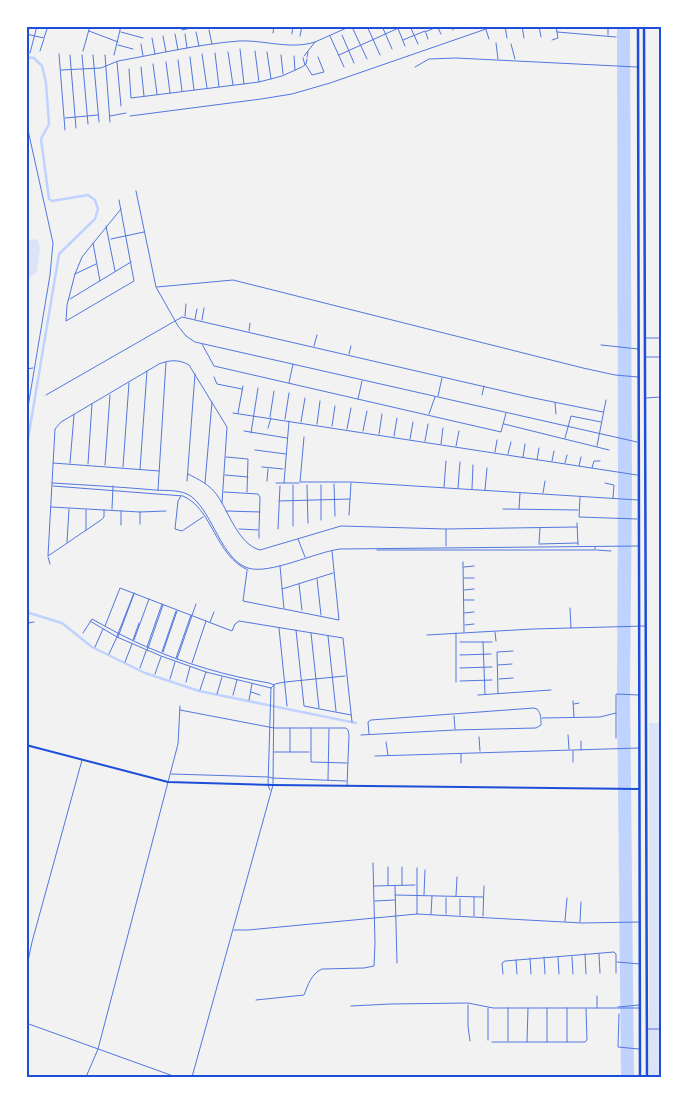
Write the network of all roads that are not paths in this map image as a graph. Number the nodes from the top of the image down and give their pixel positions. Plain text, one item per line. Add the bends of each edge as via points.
1 (37, 26) edge
2 (48, 26) edge
3 (90, 26) edge
4 (111, 26) edge
5 (147, 26) edge
6 (183, 26) edge
7 (200, 26) edge
8 (274, 26) edge
9 (293, 26) edge
10 (302, 26) edge
11 (351, 26) edge
12 (367, 26) edge
13 (382, 26) edge
14 (403, 26) edge
15 (410, 26) edge
16 (422, 26) edge
17 (438, 26) edge
18 (452, 26) edge
19 (501, 26) edge
20 (505, 26) edge
21 (522, 26) edge
22 (539, 26) edge
23 (556, 26) edge
24 (608, 26) edge
25 (638, 26) edge
26 (644, 26) edge
27 (121, 27) edge
28 (398, 27) edge
29 (154, 28) dead end
30 (353, 29) dead end
31 (486, 29) junction
32 (209, 30) dead end
33 (453, 30) dead end
34 (88, 31) junction
35 (425, 31) junction
36 (120, 32) junction
37 (196, 32) dead end
38 (557, 32) junction
39 (273, 33) dead end
40 (26, 34) edge
41 (175, 34) dead end
42 (185, 34) dead end
43 (292, 34) dead end
44 (386, 34) junction
45 (441, 34) dead end
46 (342, 35) dead end
47 (414, 35) junction
48 (34, 36) junction
49 (163, 36) dead end
50 (300, 36) dead end
51 (330, 36) junction
52 (608, 36) junction
53 (541, 37) dead end
54 (616, 37) dead end
55 (44, 38) junction
56 (143, 38) dead end
57 (152, 38) dead end
58 (507, 38) dead end
59 (524, 38) dead end
60 (428, 39) dead end
61 (489, 39) dead end
62 (373, 40) junction
63 (402, 40) junction
64 (552, 40) dead end
65 (316, 42) junction
66 (496, 42) dead end
67 (117, 44) junction
68 (141, 44) dead end
69 (418, 44) dead end
70 (511, 44) dead end
71 (212, 45) junction
72 (361, 45) junction
73 (405, 46) dead end
74 (199, 47) junction
75 (133, 49) dead end
76 (187, 49) junction
77 (240, 49) dead end
78 (392, 49) dead end
79 (349, 50) junction
80 (40, 51) dead end
81 (83, 51) dead end
82 (178, 51) junction
83 (254, 51) dead end
84 (308, 51) junction
85 (228, 52) dead end
86 (267, 52) dead end
87 (30, 53) dead end
88 (166, 53) junction
89 (216, 53) dead end
90 (59, 54) dead end
91 (70, 54) dead end
92 (202, 54) dead end
93 (82, 55) dead end
94 (93, 55) dead end
95 (105, 55) dead end
96 (114, 55) dead end
97 (155, 55) junction
98 (281, 55) dead end
99 (339, 55) junction
100 (380, 55) dead end
101 (294, 56) dead end
102 (143, 57) junction
103 (190, 57) dead end
104 (318, 58) dead end
105 (367, 59) dead end
106 (498, 59) junction
107 (178, 60) dead end
108 (516, 60) junction
109 (117, 62) junction
110 (166, 62) dead end
111 (354, 63) dead end
112 (153, 64) dead end
113 (305, 65) junction
114 (106, 67) junction
115 (141, 67) dead end
116 (344, 67) dead end
117 (415, 67) dead end
118 (638, 67) junction
119 (94, 68) junction
120 (83, 69) junction
121 (129, 69) dead end
122 (61, 70) junction
123 (71, 70) junction
124 (295, 70) junction
125 (283, 75) junction
126 (271, 79) junction
127 (259, 82) junction
128 (244, 85) junction
129 (233, 86) junction
130 (220, 88) junction
131 (207, 89) junction
132 (194, 91) junction
133 (182, 92) junction
134 (170, 94) junction
135 (157, 95) junction
136 (144, 97) junction
137 (121, 106) dead end
138 (126, 113) dead end
139 (98, 114) junction
140 (75, 116) junction
141 (87, 116) junction
142 (110, 116) junction
143 (130, 116) dead end
144 (64, 118) junction
145 (26, 121) edge
146 (99, 122) dead end
147 (110, 122) dead end
148 (88, 124) dead end
149 (76, 128) dead end
150 (64, 130) dead end
151 (136, 191) dead end
152 (119, 200) dead end
153 (121, 209) junction
154 (106, 226) junction
155 (145, 232) junction
156 (126, 236) junction
157 (111, 239) dead end
158 (92, 243) junction
159 (131, 262) junction
160 (96, 264) junction
161 (115, 272) junction
162 (75, 274) junction
163 (100, 282) junction
164 (156, 288) junction
165 (69, 299) junction
166 (186, 304) dead end
167 (204, 308) dead end
168 (197, 309) dead end
169 (185, 317) junction
170 (195, 319) junction
171 (175, 320) junction
172 (202, 321) junction
173 (250, 323) dead end
174 (249, 332) junction
175 (316, 335) dead end
176 (645, 338) junction
177 (661, 338) edge
178 (202, 343) junction
179 (601, 345) dead end
180 (350, 346) dead end
181 (314, 347) junction
182 (638, 349) junction
183 (349, 355) junction
184 (645, 357) junction
185 (661, 357) edge
186 (166, 361) junction
187 (293, 364) junction
188 (34, 368) junction
189 (26, 369) edge
190 (147, 371) junction
191 (195, 373) junction
192 (214, 377) dead end
193 (442, 377) junction
194 (638, 377) junction
195 (362, 380) junction
196 (129, 382) junction
197 (288, 383) junction
198 (484, 386) junction
199 (258, 388) dead end
200 (274, 391) dead end
201 (110, 393) junction
202 (289, 393) dead end
203 (46, 395) dead end
204 (482, 395) dead end
205 (435, 396) junction
206 (438, 397) junction
207 (661, 397) edge
208 (305, 398) dead end
209 (645, 398) junction
210 (358, 400) junction
211 (606, 400) dead end
212 (212, 401) junction
213 (320, 401) dead end
214 (555, 403) junction
215 (92, 404) junction
216 (335, 406) dead end
217 (350, 408) dead end
218 (367, 411) dead end
219 (603, 412) junction
220 (233, 413) dead end
221 (506, 413) junction
222 (238, 414) junction
223 (382, 414) dead end
224 (556, 414) dead end
225 (27, 415) edge
226 (74, 415) junction
227 (429, 415) junction
228 (254, 416) junction
229 (270, 418) junction
230 (397, 418) dead end
231 (26, 419) edge
232 (285, 420) junction
233 (289, 420) junction
234 (301, 422) junction
235 (413, 422) dead end
236 (601, 422) junction
237 (428, 424) dead end
238 (504, 424) junction
239 (316, 425) junction
240 (568, 426) junction
241 (332, 427) junction
242 (268, 428) dead end
243 (443, 428) dead end
244 (347, 430) junction
245 (459, 431) dead end
246 (244, 432) dead end
247 (363, 432) junction
248 (251, 433) junction
249 (600, 434) junction
250 (378, 435) junction
251 (304, 437) dead end
252 (394, 437) junction
253 (287, 438) junction
254 (564, 439) junction
255 (410, 440) junction
256 (497, 440) dead end
257 (425, 442) junction
258 (510, 442) dead end
259 (638, 442) junction
260 (524, 444) dead end
261 (441, 445) junction
262 (456, 447) junction
263 (596, 447) junction
264 (539, 448) dead end
265 (255, 450) dead end
266 (609, 450) dead end
267 (554, 451) dead end
268 (495, 453) junction
269 (286, 454) junction
270 (508, 455) junction
271 (567, 455) dead end
272 (225, 456) junction
273 (581, 457) dead end
274 (522, 458) junction
275 (537, 460) junction
276 (446, 461) dead end
277 (600, 461) dead end
278 (52, 462) junction
279 (460, 462) dead end
280 (552, 462) junction
281 (70, 464) junction
282 (564, 464) junction
283 (88, 465) junction
284 (105, 466) junction
285 (473, 466) dead end
286 (123, 467) junction
287 (262, 467) dead end
288 (579, 467) junction
289 (268, 468) junction
290 (487, 468) dead end
291 (140, 469) junction
292 (285, 469) junction
293 (592, 469) junction
294 (159, 471) junction
295 (188, 474) junction
296 (224, 475) junction
297 (639, 475) junction
298 (248, 477) junction
299 (187, 481) dead end
300 (268, 481) dead end
301 (545, 481) dead end
302 (300, 482) junction
303 (351, 482) junction
304 (284, 483) junction
305 (605, 483) dead end
306 (205, 484) junction
307 (276, 484) dead end
308 (321, 484) dead end
309 (334, 484) dead end
310 (52, 485) junction
311 (293, 485) dead end
312 (307, 485) dead end
313 (113, 486) junction
314 (280, 486) dead end
315 (444, 488) junction
316 (458, 489) junction
317 (113, 490) junction
318 (158, 490) junction
319 (472, 490) junction
320 (485, 491) junction
321 (223, 492) junction
322 (158, 493) junction
323 (247, 493) junction
324 (520, 493) junction
325 (543, 494) junction
326 (182, 495) junction
327 (580, 496) junction
328 (321, 499) junction
329 (335, 499) junction
330 (350, 499) junction
331 (613, 499) junction
332 (279, 500) junction
333 (293, 500) junction
334 (307, 500) junction
335 (639, 500) junction
336 (222, 503) junction
337 (51, 507) junction
338 (69, 508) junction
339 (86, 509) junction
340 (503, 509) dead end
341 (519, 509) junction
342 (104, 510) junction
343 (112, 510) junction
344 (226, 510) junction
345 (579, 510) junction
346 (122, 511) junction
347 (166, 511) dead end
348 (140, 512) junction
349 (260, 512) junction
350 (349, 515) dead end
351 (204, 516) junction
352 (335, 516) dead end
353 (639, 519) junction
354 (321, 520) dead end
355 (308, 523) dead end
356 (577, 523) dead end
357 (140, 524) dead end
358 (121, 525) dead end
359 (293, 526) dead end
360 (577, 527) junction
361 (214, 528) junction
362 (540, 528) junction
363 (237, 529) junction
364 (446, 529) junction
365 (86, 530) junction
366 (212, 530) junction
367 (259, 530) junction
368 (278, 530) dead end
369 (259, 538) dead end
370 (298, 539) junction
371 (578, 542) junction
372 (67, 544) junction
373 (539, 545) junction
374 (446, 546) junction
375 (518, 546) junction
376 (544, 546) junction
377 (578, 546) junction
378 (595, 546) junction
379 (639, 546) junction
380 (428, 547) junction
381 (474, 547) junction
382 (383, 549) junction
383 (332, 550) junction
384 (377, 550) dead end
385 (428, 550) junction
386 (518, 550) junction
387 (544, 550) junction
388 (595, 550) junction
389 (474, 551) junction
390 (610, 551) dead end
391 (48, 556) junction
392 (305, 556) junction
393 (463, 562) dead end
394 (50, 564) dead end
395 (280, 565) junction
396 (474, 566) dead end
397 (463, 567) junction
398 (248, 569) junction
399 (334, 573) junction
400 (317, 578) junction
401 (463, 578) junction
402 (474, 578) dead end
403 (298, 584) junction
404 (282, 589) junction
405 (474, 589) dead end
406 (463, 590) junction
407 (134, 593) junction
408 (148, 598) junction
409 (464, 600) junction
410 (474, 600) dead end
411 (163, 604) junction
412 (196, 604) dead end
413 (570, 608) dead end
414 (284, 609) junction
415 (177, 610) junction
416 (214, 612) dead end
417 (302, 612) junction
418 (474, 612) dead end
419 (464, 613) junction
420 (191, 615) junction
421 (321, 616) junction
422 (90, 621) junction
423 (206, 621) junction
424 (34, 622) dead end
425 (210, 622) junction
426 (474, 624) dead end
427 (464, 625) junction
428 (26, 626) edge
429 (105, 626) junction
430 (639, 626) junction
431 (646, 626) junction
432 (279, 628) junction
433 (103, 629) junction
434 (571, 629) junction
435 (296, 630) junction
436 (495, 631) junction
437 (83, 633) dead end
438 (119, 633) junction
439 (312, 633) junction
440 (464, 633) junction
441 (456, 634) junction
442 (427, 635) dead end
443 (328, 636) junction
444 (117, 637) junction
445 (496, 641) dead end
446 (133, 642) junction
447 (460, 642) dead end
448 (484, 642) junction
449 (492, 642) dead end
450 (95, 646) dead end
451 (147, 647) junction
452 (146, 650) junction
453 (513, 651) dead end
454 (162, 653) junction
455 (109, 654) dead end
456 (491, 654) dead end
457 (460, 655) dead end
458 (484, 655) junction
459 (161, 656) junction
460 (177, 659) junction
461 (125, 662) dead end
462 (176, 662) junction
463 (192, 664) junction
464 (512, 664) dead end
465 (498, 665) junction
466 (191, 667) junction
467 (492, 667) dead end
468 (140, 668) dead end
469 (460, 668) dead end
470 (484, 668) junction
471 (207, 669) junction
472 (206, 672) junction
473 (154, 674) dead end
474 (222, 676) junction
475 (346, 676) junction
476 (332, 677) junction
477 (237, 678) junction
478 (513, 678) dead end
479 (170, 679) dead end
480 (316, 679) junction
481 (498, 679) junction
482 (300, 680) junction
483 (484, 680) junction
484 (492, 680) dead end
485 (460, 681) dead end
486 (186, 682) dead end
487 (285, 682) junction
488 (456, 682) dead end
489 (252, 683) junction
490 (274, 687) junction
491 (271, 688) junction
492 (200, 690) dead end
493 (551, 690) dead end
494 (251, 692) junction
495 (217, 694) dead end
496 (498, 694) junction
497 (233, 695) dead end
498 (260, 695) dead end
499 (478, 695) dead end
500 (485, 695) junction
501 (639, 695) junction
502 (249, 700) dead end
503 (579, 703) dead end
504 (180, 706) dead end
505 (287, 706) dead end
506 (319, 709) junction
507 (180, 710) junction
508 (336, 712) junction
509 (616, 713) junction
510 (454, 714) junction
511 (351, 715) junction
512 (574, 717) junction
513 (541, 718) junction
514 (352, 722) dead end
515 (270, 727) junction
516 (290, 727) junction
517 (329, 727) junction
518 (274, 728) junction
519 (310, 728) junction
520 (455, 730) junction
521 (369, 734) junction
522 (361, 735) dead end
523 (568, 735) dead end
524 (479, 737) dead end
525 (616, 738) dead end
526 (581, 741) dead end
527 (386, 742) dead end
528 (26, 745) edge
529 (639, 748) junction
530 (568, 750) junction
531 (573, 750) junction
532 (581, 750) junction
533 (273, 752) junction
534 (290, 752) junction
535 (310, 752) junction
536 (480, 752) junction
537 (461, 753) junction
538 (375, 756) dead end
539 (388, 756) junction
540 (82, 760) junction
541 (573, 762) dead end
542 (328, 763) junction
543 (348, 763) junction
544 (461, 763) dead end
545 (169, 774) junction
546 (269, 777) junction
547 (272, 778) junction
548 (328, 781) junction
549 (168, 782) junction
550 (347, 782) junction
551 (268, 785) junction
552 (273, 785) junction
553 (347, 786) junction
554 (639, 789) junction
555 (270, 791) junction
556 (373, 863) dead end
557 (388, 867) dead end
558 (402, 867) dead end
559 (417, 868) dead end
560 (425, 870) dead end
561 (457, 877) dead end
562 (416, 885) junction
563 (373, 886) junction
564 (388, 886) junction
565 (395, 886) junction
566 (402, 886) junction
567 (484, 886) dead end
568 (395, 895) junction
569 (416, 895) junction
570 (424, 896) junction
571 (432, 896) junction
572 (446, 896) junction
573 (456, 897) junction
574 (460, 897) junction
575 (474, 897) junction
576 (483, 897) junction
577 (567, 898) dead end
578 (396, 900) junction
579 (374, 901) junction
580 (581, 902) dead end
581 (417, 914) junction
582 (431, 914) junction
583 (446, 915) junction
584 (460, 915) junction
585 (395, 916) junction
586 (474, 916) junction
587 (483, 917) junction
588 (374, 919) junction
589 (565, 922) junction
590 (640, 922) junction
591 (580, 923) junction
592 (234, 930) junction
593 (599, 953) junction
594 (585, 954) junction
595 (572, 955) junction
596 (558, 956) junction
597 (544, 957) junction
598 (530, 958) junction
599 (516, 959) junction
600 (616, 962) junction
601 (397, 963) dead end
602 (640, 964) junction
603 (26, 971) edge
604 (600, 973) dead end
605 (616, 973) dead end
606 (503, 974) dead end
607 (517, 974) dead end
608 (531, 974) dead end
609 (545, 974) dead end
610 (559, 974) dead end
611 (573, 974) dead end
612 (586, 974) dead end
613 (597, 996) dead end
614 (256, 1000) dead end
615 (468, 1003) junction
616 (351, 1006) dead end
617 (619, 1007) junction
618 (640, 1007) junction
619 (488, 1008) junction
620 (508, 1008) junction
621 (528, 1008) junction
622 (547, 1008) junction
623 (567, 1008) junction
624 (586, 1009) junction
625 (597, 1009) junction
626 (619, 1014) dead end
627 (26, 1023) edge
628 (640, 1029) junction
629 (646, 1029) junction
630 (661, 1029) edge
631 (488, 1040) dead end
632 (470, 1041) dead end
633 (492, 1042) dead end
634 (508, 1042) junction
635 (527, 1042) junction
636 (547, 1042) junction
637 (567, 1042) junction
638 (640, 1048) junction
639 (98, 1049) junction
640 (86, 1077) edge
641 (176, 1077) edge
642 (192, 1077) edge
643 (640, 1077) edge
644 (648, 1077) edge

1 - 48 street
2 - 55 street
3 - 34 street
4 - 27 street
5 - 29 street
6 - 7 street via 182,30
8 - 39 street
9 - 43 street
10 - 50 street
11 - 51 street
12 - 62 street
13 - 44 street
14 - 28 street
15 - 47 street
16 - 35 street
17 - 35 street
17 - 45 street
18 - 33 street
19 - 31 street
20 - 58 street
21 - 59 street
22 - 53 street
23 - 38 street
24 - 52 street
25 - 118 highway
26 - 176 highway
27 - 36 street
28 - 44 street
28 - 63 street
30 - 72 street
31 - 61 street
31 - 143 street via 292,94
32 - 71 street
34 - 67 street
34 - 81 street
35 - 47 street
35 - 60 street
36 - 56 street
36 - 67 street
37 - 74 street
38 - 52 street
38 - 64 street via 558,38
40 - 48 street
41 - 82 street
42 - 76 street
44 - 62 street
44 - 78 street
46 - 79 street
47 - 63 street
47 - 69 street
48 - 55 street
48 - 87 street
49 - 88 street
51 - 65 street
51 - 99 street
52 - 54 street
55 - 80 street
57 - 97 street
62 - 72 street
62 - 100 street
63 - 73 street
65 - 71 street via 296,46 256,40
65 - 84 street
66 - 106 street
67 - 75 street
67 - 96 street
68 - 102 street
70 - 108 street
71 - 74 street
72 - 79 street
72 - 105 street
74 - 76 street
76 - 82 street
77 - 128 street
79 - 99 street
79 - 111 street
82 - 88 street
83 - 127 street
84 - 113 street
84 - 113 street via 304,57
85 - 129 street
86 - 126 street
88 - 97 street
89 - 130 street
90 - 122 street
91 - 123 street
92 - 131 street
93 - 120 street
94 - 119 street
95 - 114 street
97 - 102 street
98 - 125 street
99 - 116 street
101 - 124 street
102 - 109 street
103 - 132 street
104 - 113 street via 322,73 312,75
106 - 108 street
106 - 117 street via 436,58
107 - 133 street
108 - 118 street
109 - 114 street
109 - 137 street
110 - 134 street
112 - 135 street
113 - 124 street
114 - 119 street
114 - 142 street
115 - 136 street
118 - 182 highway
119 - 120 street
119 - 139 street
120 - 123 street
120 - 141 street
121 - 136 street via 131,98
122 - 123 street
122 - 144 street
123 - 140 street
124 - 125 street
125 - 126 street
126 - 127 street
127 - 128 street
128 - 129 street
129 - 130 street
130 - 131 street
131 - 132 street
132 - 133 street
133 - 134 street
134 - 135 street
135 - 136 street
138 - 142 street
139 - 141 street
139 - 146 street
140 - 141 street
140 - 144 street
140 - 149 street
141 - 148 street
142 - 147 street
144 - 150 street
145 - 188 street via 53,243
151 - 155 street
152 - 153 street
153 - 154 street
153 - 156 street
154 - 158 street
154 - 161 street
155 - 156 street
155 - 164 street
156 - 157 street
156 - 159 street
158 - 160 street
158 - 162 street
159 - 161 street
159 - 165 street via 133,282 66,321
160 - 162 street
160 - 163 street
161 - 163 street
162 - 165 street
163 - 165 street
164 - 171 street
164 - 194 street via 234,280 615,375
166 - 169 street
167 - 172 street
168 - 170 street
169 - 170 street
169 - 171 street
170 - 172 street
171 - 178 street via 186,336
171 - 203 street
172 - 174 street
173 - 174 street
174 - 181 street
175 - 181 street
176 - 177 street
176 - 184 highway
178 - 187 street
178 - 197 street via 212,366
179 - 182 street
180 - 183 street
181 - 183 street
182 - 194 highway
183 - 193 street
184 - 185 street
184 - 209 highway
186 - 190 street
186 - 191 street via 184,362
186 - 294 street
187 - 195 street
187 - 197 street
188 - 189 street
188 - 225 street
190 - 196 street
190 - 291 street
191 - 212 street
191 - 295 street
192 - 222 street via 217,384 243,388
193 - 198 street
193 - 206 street
194 - 259 highway
195 - 205 street
195 - 210 street
196 - 201 street
196 - 286 street
197 - 210 street
198 - 204 street
198 - 214 street
199 - 228 street
200 - 229 street
201 - 215 street
201 - 284 street
202 - 232 street
205 - 206 street
205 - 227 street
206 - 221 street
207 - 209 street
208 - 234 street
209 - 431 highway
210 - 227 street
211 - 219 street
212 - 272 street via 227,427
212 - 306 street
213 - 239 street
214 - 219 street
214 - 224 street
215 - 226 street
215 - 283 street
216 - 241 street
217 - 244 street
218 - 247 street
219 - 236 street
220 - 222 street
221 - 238 street
221 - 240 street
222 - 228 street
223 - 250 street
225 - 231 street
226 - 278 street via 54,429
226 - 281 street
227 - 238 street via 501,432
228 - 229 street
228 - 248 street
229 - 232 street
229 - 242 street
230 - 252 street
232 - 233 street
233 - 234 street
233 - 253 street
234 - 239 street
235 - 255 street
236 - 240 street via 571,416
236 - 249 street
237 - 257 street
238 - 254 street
239 - 241 street
240 - 249 street
240 - 254 street
241 - 244 street
243 - 261 street
244 - 247 street
245 - 262 street
246 - 248 street
247 - 250 street
248 - 253 street
249 - 259 street
249 - 263 street
250 - 252 street
251 - 302 street
252 - 255 street
253 - 269 street
254 - 263 street
255 - 257 street
256 - 268 street
257 - 261 street
258 - 270 street
259 - 297 highway
260 - 274 street
261 - 262 street
262 - 268 street
263 - 266 street
264 - 275 street
265 - 269 street
267 - 280 street
268 - 270 street
269 - 292 street
270 - 274 street
271 - 282 street
272 - 296 street
272 - 298 street via 248,459
273 - 288 street
274 - 275 street
275 - 280 street
276 - 315 street
277 - 293 street via 594,460
278 - 281 street
278 - 310 street
279 - 316 street
280 - 282 street
281 - 283 street
282 - 288 street
283 - 284 street
284 - 286 street
285 - 319 street
286 - 291 street
287 - 289 street
288 - 293 street
289 - 292 street
289 - 300 street
290 - 320 street
291 - 294 street
292 - 304 street
293 - 297 street
294 - 318 street
295 - 299 street
295 - 306 street
296 - 298 street
296 - 321 street
297 - 335 highway
298 - 323 street
301 - 325 street
302 - 303 street
302 - 304 street
303 - 315 street
303 - 330 street
304 - 307 street
305 - 331 street via 614,485
306 - 336 street
308 - 328 street
309 - 329 street
310 - 313 street
310 - 317 street
310 - 337 street
311 - 333 street
312 - 334 street
313 - 317 street
313 - 318 street
314 - 332 street
315 - 316 street
316 - 319 street
317 - 322 street
317 - 343 street
318 - 322 street
318 - 361 street via 183,493 192,498
319 - 320 street
320 - 324 street
321 - 323 street
321 - 336 street
322 - 326 street
323 - 349 street via 260,496
324 - 325 street
324 - 341 street
325 - 327 street
326 - 351 street via 191,500
326 - 351 street via 178,501 175,529 182,531
327 - 331 street
327 - 345 street
328 - 329 street
328 - 334 street
328 - 354 street
329 - 330 street
329 - 352 street
330 - 350 street
331 - 335 street
332 - 333 street
332 - 368 street
333 - 334 street
333 - 359 street
334 - 355 street
335 - 353 highway
336 - 344 street
337 - 338 street
337 - 391 street
338 - 339 street
338 - 372 street
339 - 342 street
339 - 365 street
340 - 341 street
341 - 345 street
342 - 343 street
342 - 365 street via 103,519
343 - 346 street
344 - 349 street
344 - 363 street
345 - 353 street via 581,518
346 - 348 street
346 - 358 street
347 - 348 street
348 - 357 street
349 - 367 street
351 - 366 street
353 - 379 highway
356 - 360 street
360 - 362 street
360 - 371 street
361 - 366 street
361 - 398 street via 230,555
362 - 364 street
362 - 373 street
363 - 367 street
363 - 370 street via 248,545 260,550
364 - 370 street via 341,526
364 - 374 street
365 - 372 street
366 - 398 street via 232,560
367 - 369 street
370 - 392 street
371 - 373 street
371 - 377 street
372 - 391 street
373 - 375 street
373 - 376 street
374 - 380 street
374 - 381 street
375 - 381 street
375 - 386 street
376 - 377 street
376 - 387 street
377 - 378 street
378 - 379 street
378 - 388 street
379 - 430 highway
380 - 382 street
380 - 385 street
381 - 389 street
382 - 383 street
382 - 384 street
382 - 385 street
383 - 392 street
383 - 399 street
385 - 389 street
386 - 387 street
386 - 389 street
387 - 388 street
388 - 390 street
391 - 394 street
392 - 395 street
393 - 397 street
395 - 398 street
395 - 404 street
396 - 397 street
397 - 401 street
398 - 414 street via 243,601
399 - 400 street
399 - 421 street via 339,620
400 - 403 street
400 - 421 street
401 - 402 street
401 - 406 street
403 - 404 street
403 - 417 street
404 - 414 street
405 - 406 street
406 - 409 street
407 - 408 street
407 - 429 street via 119,589
407 - 438 street
408 - 411 street
408 - 446 street
409 - 410 street
409 - 419 street
411 - 415 street
411 - 451 street
412 - 420 street
413 - 434 street
414 - 417 street
415 - 420 street
415 - 454 street
416 - 425 street
417 - 421 street
418 - 419 street
419 - 427 street
420 - 423 street
420 - 460 street
422 - 429 street via 92,619
422 - 433 street
422 - 437 street
423 - 425 street
423 - 463 street
424 - 428 street
425 - 432 street via 232,631 239,621
426 - 427 street
427 - 440 street
429 - 438 street
430 - 431 street
430 - 434 street
430 - 501 highway
431 - 629 highway
432 - 435 street
432 - 487 street
433 - 444 street
433 - 450 street
434 - 436 street
435 - 439 street
435 - 482 street
436 - 440 street
436 - 445 street
438 - 444 street
438 - 446 street
439 - 443 street
439 - 480 street
440 - 441 street
441 - 442 street
441 - 488 street
443 - 475 street via 343,638
443 - 476 street
444 - 446 street
444 - 455 street
446 - 451 street
446 - 452 street
446 - 461 street
447 - 448 street
448 - 449 street
448 - 458 street
451 - 452 street
451 - 454 street
452 - 459 street
452 - 468 street
453 - 465 street via 497,652
454 - 460 street
456 - 458 street
457 - 458 street
458 - 470 street
459 - 462 street
459 - 473 street
460 - 462 street
460 - 463 street
462 - 466 street
462 - 479 street
463 - 471 street
464 - 465 street
465 - 481 street
466 - 472 street
466 - 486 street
467 - 470 street
469 - 470 street
470 - 483 street
471 - 472 street
471 - 477 street
472 - 474 street
472 - 492 street
474 - 477 street
474 - 495 street
475 - 476 street
475 - 511 street
476 - 480 street
476 - 508 street
477 - 489 street
477 - 490 street via 269,683
477 - 497 street
478 - 481 street
480 - 482 street
480 - 506 street
481 - 496 street
482 - 487 street
482 - 506 street via 304,706
483 - 484 street
483 - 485 street
483 - 500 street
487 - 490 street
487 - 505 street
489 - 491 street
489 - 494 street
490 - 491 street
490 - 518 street
491 - 515 street
493 - 496 street
494 - 498 street
494 - 502 street
496 - 500 street
499 - 500 street
501 - 509 street via 616,694
501 - 529 highway
503 - 512 street via 573,702
504 - 507 street
506 - 508 street
507 - 515 street
507 - 545 street via 180,736
508 - 511 street
509 - 512 street
509 - 525 street
510 - 513 street via 538,709
510 - 520 street
510 - 521 street via 369,721
511 - 514 street
512 - 513 street
513 - 520 street via 541,725 536,728
515 - 518 street
515 - 546 street
516 - 518 street
516 - 519 street
516 - 534 street
517 - 519 street
517 - 542 street
517 - 543 street via 348,730
518 - 533 street
519 - 535 street
520 - 521 street
521 - 522 street
523 - 530 street
524 - 536 street
526 - 532 street
527 - 539 street
528 - 540 main road
529 - 532 street
529 - 554 highway
530 - 531 street
530 - 536 street
531 - 532 street
531 - 541 street
533 - 534 street
533 - 547 street
534 - 535 street
535 - 542 street via 310,762
536 - 537 street
537 - 539 street
537 - 544 street
538 - 539 street
540 - 549 main road
540 - 603 street
542 - 543 street
542 - 548 street
543 - 550 street
545 - 546 street
545 - 549 street
546 - 547 street
546 - 551 street
547 - 548 street
547 - 552 street
548 - 550 street
549 - 551 main road
549 - 639 street
550 - 553 street
551 - 552 main road
551 - 555 street
552 - 553 main road
552 - 555 street
553 - 554 main road
554 - 590 highway
555 - 592 street
556 - 563 street
557 - 564 street
558 - 566 street
559 - 562 street
560 - 570 street
561 - 573 street
562 - 566 street
562 - 569 street
563 - 564 street
563 - 579 street
564 - 565 street
565 - 566 street
565 - 568 street
567 - 576 street
568 - 569 street
568 - 578 street
569 - 570 street
569 - 581 street
570 - 571 street
571 - 572 street
571 - 582 street
572 - 573 street
572 - 583 street
573 - 574 street
574 - 575 street
574 - 584 street
575 - 576 street
575 - 586 street
576 - 587 street
577 - 589 street
578 - 579 street
578 - 585 street
579 - 588 street
580 - 591 street
581 - 582 street
581 - 585 street
582 - 583 street
583 - 584 street
584 - 586 street
585 - 588 street
585 - 601 street
586 - 587 street
587 - 589 street
588 - 592 street
588 - 614 street via 374,966 322,969 313,975 304,995
589 - 591 street
590 - 591 street
590 - 602 highway
592 - 642 street
593 - 594 street
593 - 600 street via 616,953
593 - 604 street
594 - 595 street
594 - 612 street
595 - 596 street
595 - 611 street
596 - 597 street
596 - 610 street
597 - 598 street
597 - 609 street
598 - 599 street
598 - 608 street
599 - 606 street via 503,961
599 - 607 street
600 - 602 street
600 - 605 street
602 - 618 highway
613 - 625 street
615 - 616 street
615 - 619 street
615 - 632 street
617 - 618 street
617 - 618 street
617 - 625 street
618 - 628 highway
619 - 620 street
619 - 631 street
620 - 621 street
620 - 634 street
621 - 622 street
621 - 635 street
622 - 623 street
622 - 636 street
623 - 624 street
623 - 637 street
624 - 625 street
624 - 637 street via 586,1042
626 - 638 street via 617,1044 620,1048
627 - 639 street
628 - 629 highway
628 - 638 highway
629 - 630 street
629 - 644 highway
633 - 634 street
634 - 635 street
635 - 636 street
636 - 637 street
638 - 643 highway
639 - 640 street
639 - 641 street

